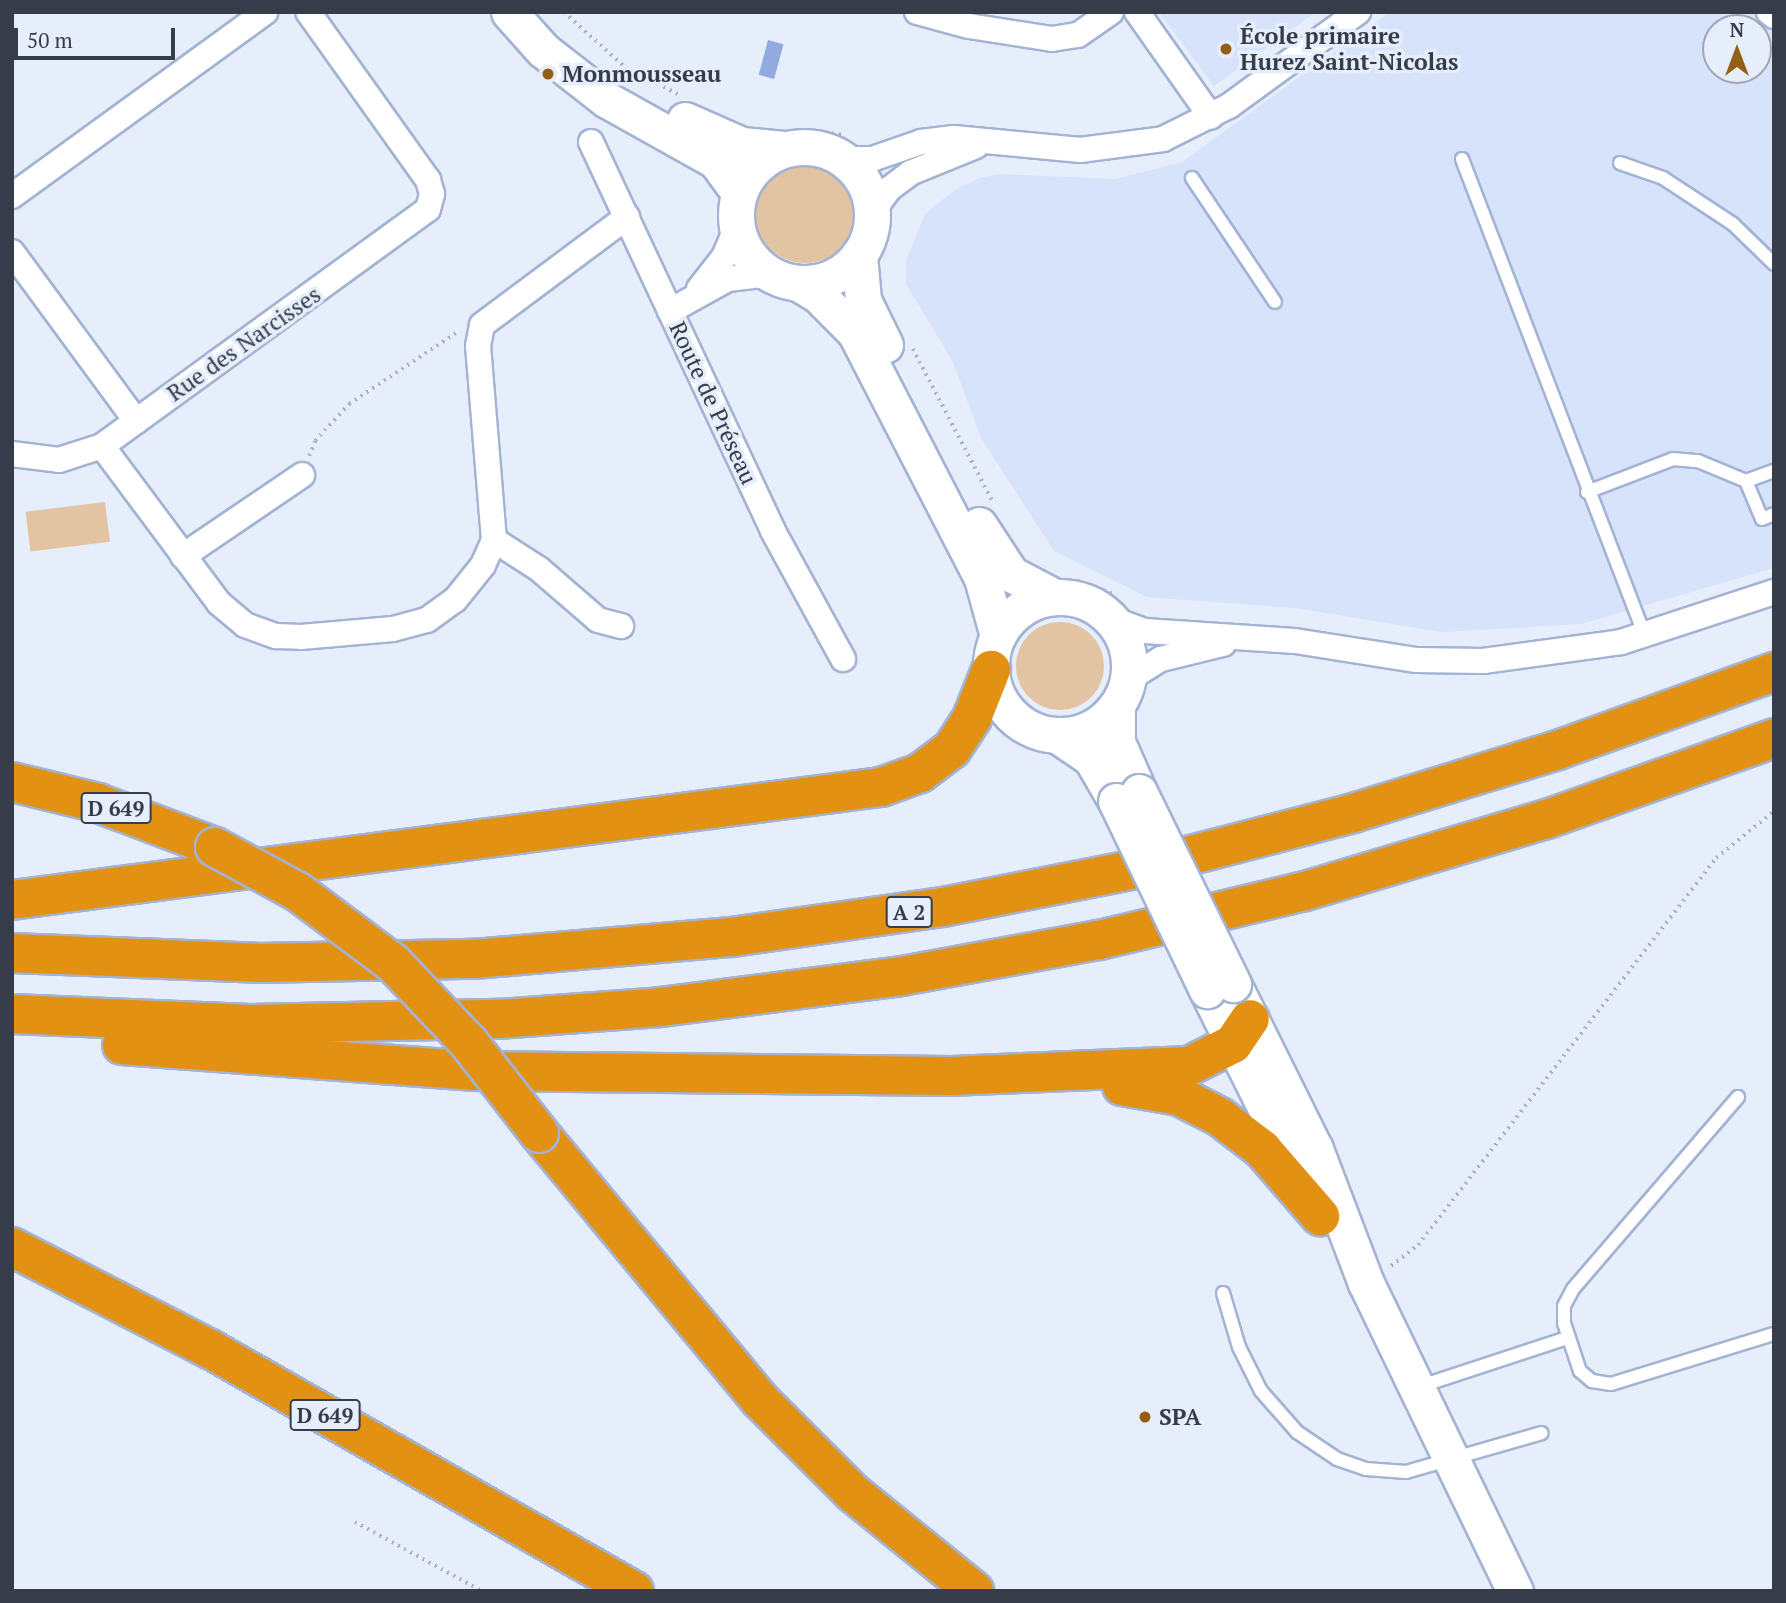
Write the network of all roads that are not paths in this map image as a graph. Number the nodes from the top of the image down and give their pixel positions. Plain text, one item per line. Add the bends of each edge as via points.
1 (265, 12) edge
2 (308, 12) edge
3 (509, 12) edge
4 (530, 12) edge
5 (917, 12) edge
6 (1111, 12) edge
7 (1137, 12) edge
8 (1358, 12) edge
9 (1769, 12) edge
10 (1774, 16) edge
11 (1211, 117) junction
12 (789, 140) junction
13 (997, 141) junction
14 (591, 142) dead end
15 (848, 148) junction
16 (1462, 159) dead end
17 (1620, 163) dead end
18 (1192, 178) dead end
19 (12, 195) edge
20 (738, 210) junction
21 (873, 211) junction
22 (627, 217) junction
23 (12, 252) edge
24 (859, 255) junction
25 (1774, 264) edge
26 (784, 278) junction
27 (697, 293) junction
28 (1275, 302) dead end
29 (670, 310) junction
30 (136, 421) junction
31 (102, 446) junction
32 (12, 454) edge
33 (1774, 471) edge
34 (302, 475) road end
35 (1746, 481) junction
36 (1587, 492) junction
37 (1774, 514) edge
38 (494, 540) junction
39 (183, 556) junction
40 (1060, 587) junction
41 (1774, 592) edge
42 (1118, 610) junction
43 (621, 626) dead end
44 (1645, 636) junction
45 (1258, 639) junction
46 (994, 653) junction
47 (843, 659) dead end
48 (1774, 672) edge
49 (1122, 693) junction
50 (1057, 735) junction
51 (1774, 737) edge
52 (12, 782) edge
53 (1127, 796) junction
54 (12, 900) edge
55 (12, 953) edge
56 (12, 1014) edge
57 (1241, 1032) junction
58 (12, 1034) edge
59 (952, 1076) junction
60 (1738, 1097) dead end
61 (1320, 1216) junction
62 (12, 1247) edge
63 (1366, 1283) junction
64 (1223, 1293) dead end
65 (1774, 1334) edge
66 (1567, 1338) junction
67 (1417, 1387) junction
68 (1542, 1433) dead end
69 (1452, 1459) junction
70 (634, 1591) edge
71 (974, 1591) edge
72 (1515, 1591) edge

1 - 19 street
2 - 30 street, Rue des Narcisses via 422,172 432,194 423,215
3 - 20 main road via 543,50 607,100 716,161
4 - 12 main road via 592,66 641,99 741,145
5 - 6 street via 1052,39 1078,35
7 - 11 street
8 - 11 street
9 - 10 street
11 - 13 street via 1163,139 1117,148 1080,150
12 - 15 main road
12 - 20 main road via 757,166
13 - 15 street via 943,139 872,159
13 - 21 street via 920,167 889,189
14 - 22 street, Route de Préseau
15 - 21 main road
16 - 36 lane
17 - 25 lane via 1683,191 1733,224
18 - 28 lane
20 - 26 main road via 747,251
20 - 27 street via 724,257
21 - 24 main road via 870,234
22 - 29 street, Route de Préseau
22 - 38 street via 482,325 478,346
23 - 30 street
24 - 26 main road via 835,276
24 - 40 main road via 867,311 991,548 1011,574
26 - 27 street via 736,276
26 - 46 main road via 825,300 855,332 982,578
27 - 29 street
29 - 47 street, Route de Préseau via 773,531
30 - 31 street, Rue des Narcisses
31 - 32 street, Rue des Narcisses via 59,460
31 - 39 street
33 - 35 lane
34 - 39 street
35 - 36 lane via 1698,461 1673,459
35 - 37 lane via 1762,519
36 - 44 lane
38 - 39 street via 483,565 455,600 427,620 393,629 301,637 276,636 245,625 219,603
38 - 43 street via 539,569 598,620
40 - 42 main road via 1084,602
40 - 46 main road via 1021,609
41 - 44 street
42 - 45 street via 1145,631
42 - 49 main road via 1127,650
44 - 45 street via 1542,656 1459,661
45 - 49 street via 1171,656
46 - 50 main road via 999,700 1014,718 1034,730
46 - 54 highway via 972,718 952,749 920,773 881,787
48 - 55 highway, A 2 via 1568,747 1353,813 1163,863 943,907 711,939 485,958 257,963
49 - 50 main road via 1087,729
49 - 53 main road via 1117,742
50 - 53 main road via 1091,758
51 - 56 highway via 1547,819 1318,887 1098,940 902,976 661,1007 475,1020 250,1024
52 - 71 highway, D 649, bridge via 109,806 215,848 307,898 393,963 469,1043 758,1399 853,1493
53 - 57 main road, bridge
57 - 59 highway via 1200,1062 1179,1068
57 - 61 main road
57 - 63 main road via 1318,1157
58 - 59 highway via 472,1071
59 - 61 highway via 1109,1085 1179,1096 1248,1138
60 - 66 lane via 1573,1289 1563,1314
61 - 63 main road
62 - 70 highway, D 649 via 210,1349
63 - 67 main road
64 - 69 lane via 1252,1376 1276,1411 1310,1443 1366,1469 1406,1472
65 - 66 lane via 1611,1384 1585,1376
66 - 67 lane
67 - 69 main road
68 - 69 lane
69 - 72 main road

